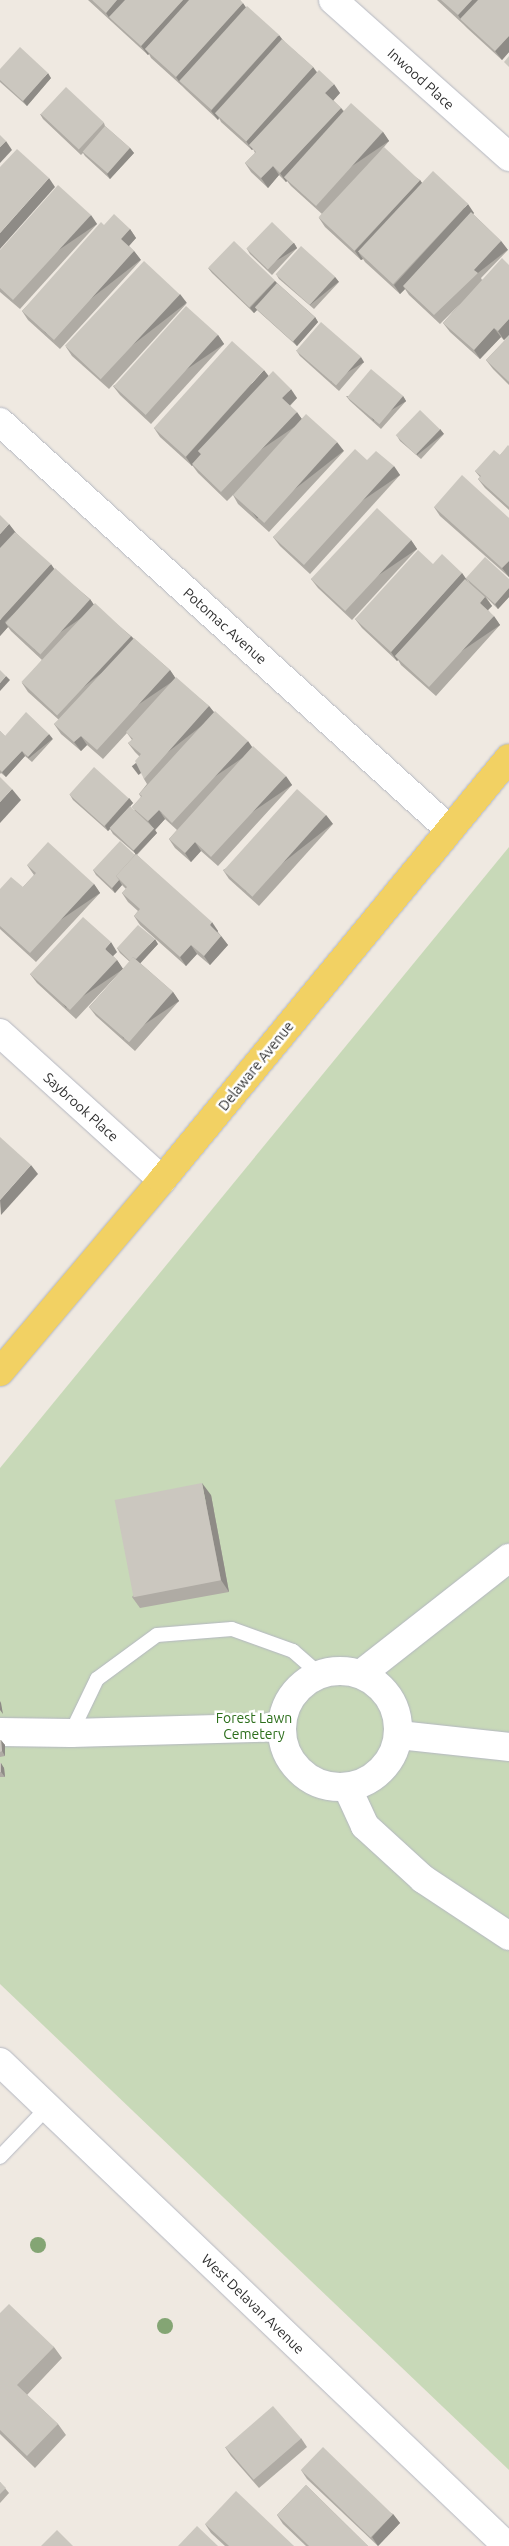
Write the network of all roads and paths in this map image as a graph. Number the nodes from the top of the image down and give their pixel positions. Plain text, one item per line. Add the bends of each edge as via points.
1 (333, 0) edge
2 (509, 157) edge
3 (0, 422) edge
4 (509, 758) edge
5 (450, 830) junction
6 (0, 1033) edge
7 (162, 1180) junction
8 (0, 1372) edge
9 (509, 1558) edge
10 (319, 1674) junction
11 (361, 1674) junction
12 (281, 1728) junction
13 (0, 1732) edge
14 (71, 1733) junction
15 (399, 1735) junction
16 (509, 1747) edge
17 (347, 1787) junction
18 (509, 1936) edge
19 (0, 2062) edge
20 (48, 2107) junction
21 (0, 2157) edge
22 (507, 2546) edge

1 - 2 street, Inwood Place
3 - 5 street, Potomac Avenue
4 - 5 main road, Delaware Avenue
5 - 7 main road, Delaware Avenue
6 - 7 street, Saybrook Place
7 - 8 main road, Delaware Avenue
9 - 11 street
10 - 11 street via 341,1671
10 - 12 street via 301,1685 289,1701
10 - 14 lane via 292,1651 232,1629 157,1635 97,1679
11 - 15 street via 386,1693 396,1711
12 - 14 street
12 - 17 street via 284,1748 294,1765 308,1778 327,1786
13 - 14 street
15 - 16 street
15 - 17 street via 383,1769 367,1781
17 - 18 street via 365,1826 423,1879
19 - 20 street, West Delavan Avenue
20 - 21 lane
20 - 22 street, West Delavan Avenue

